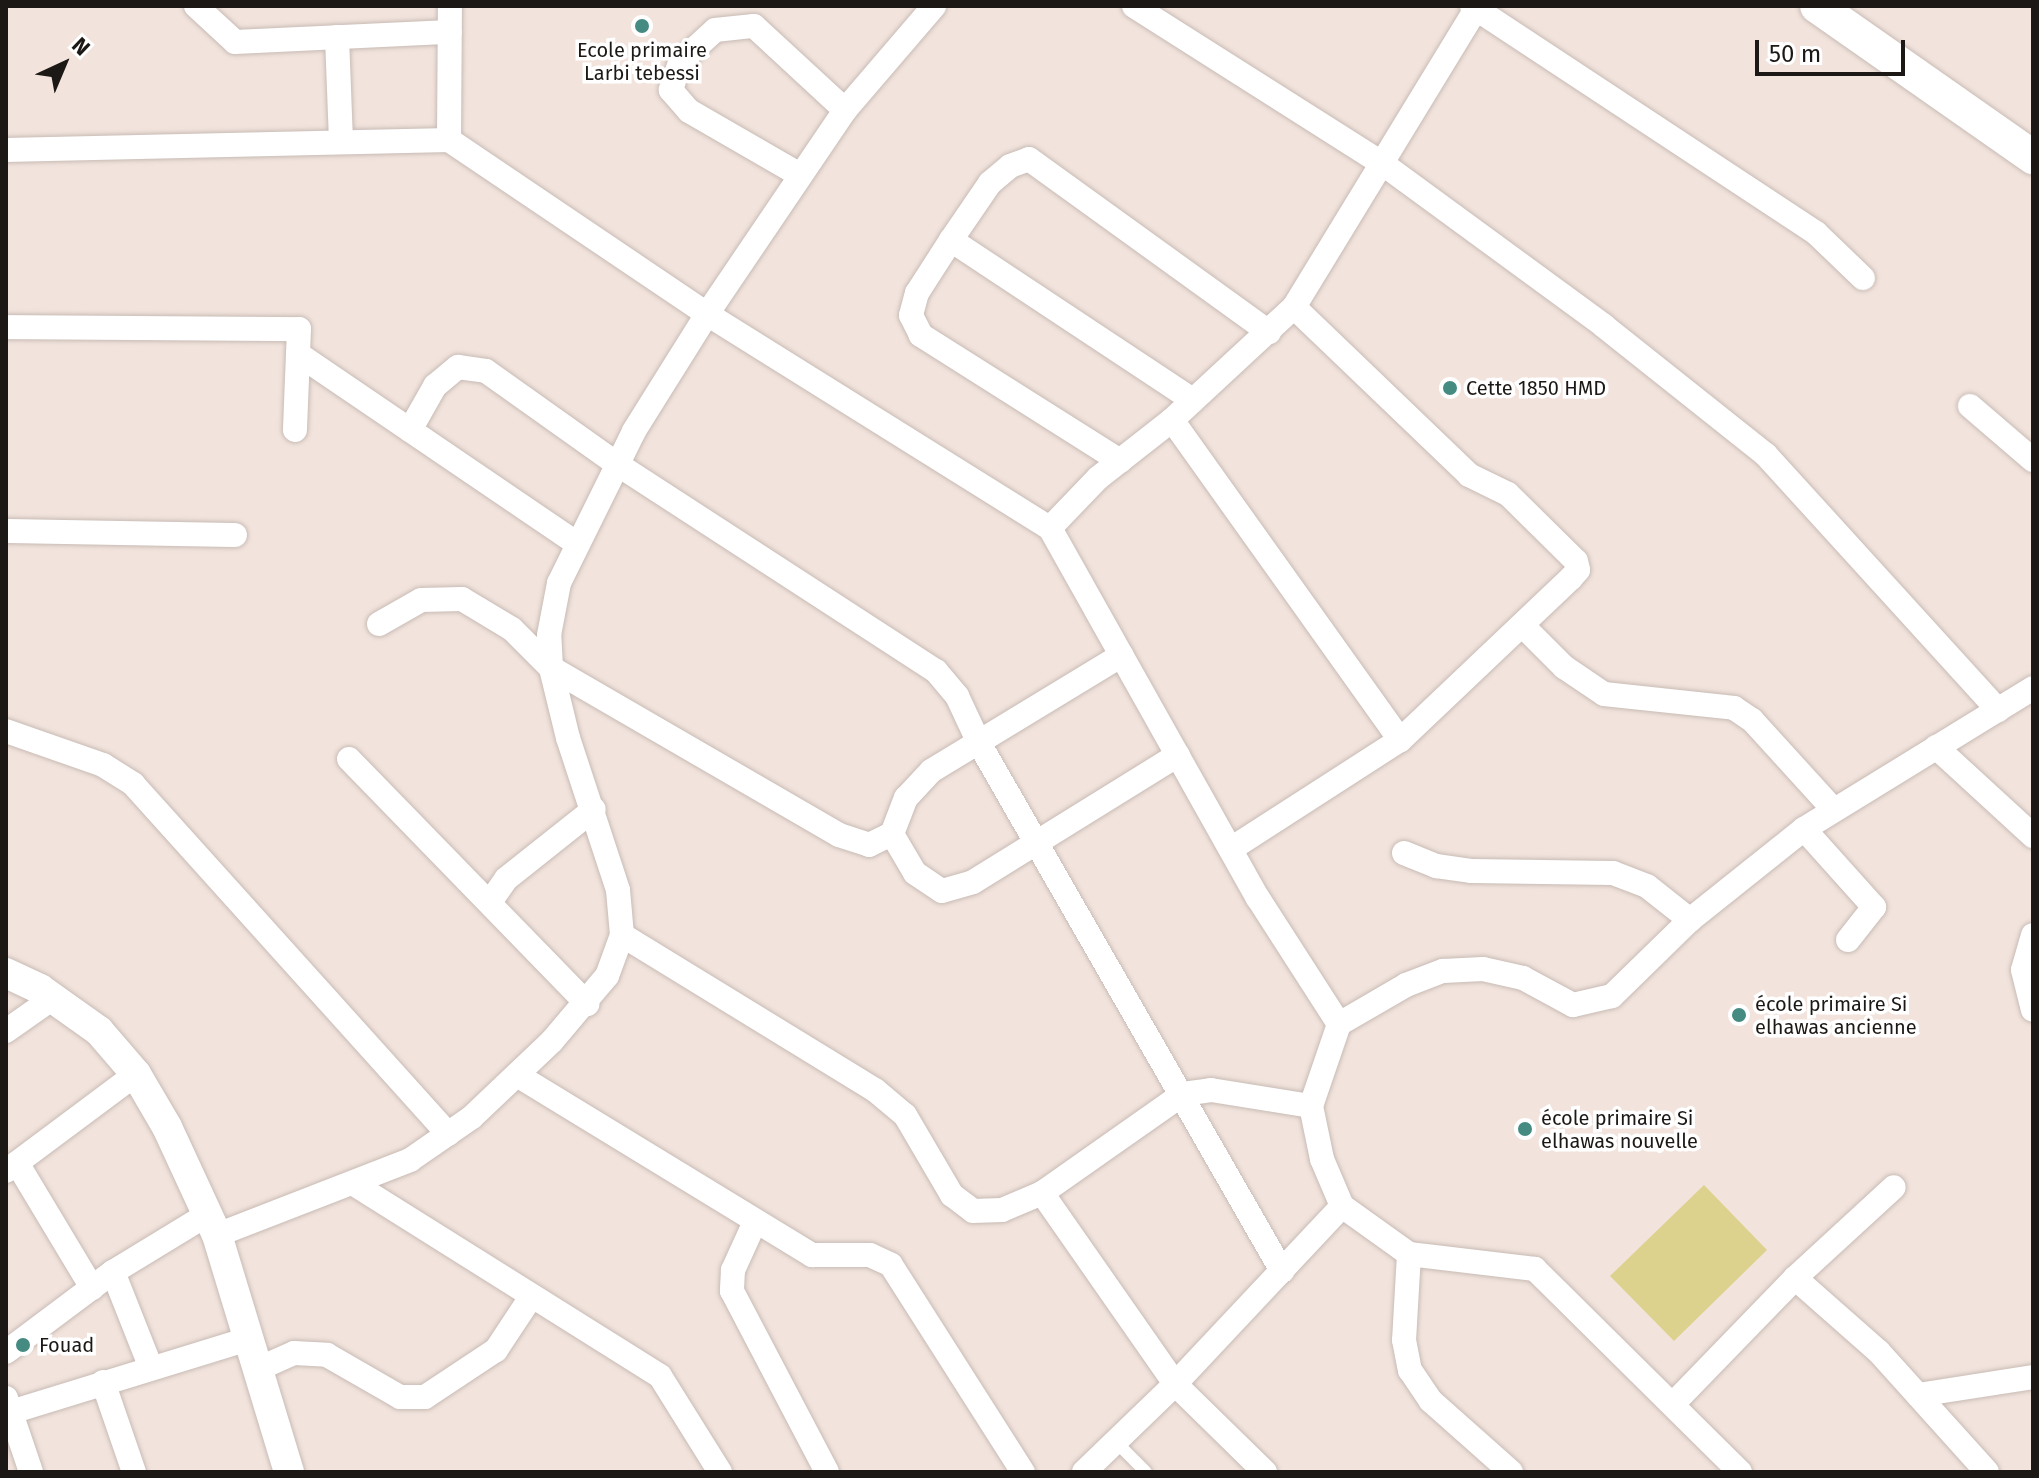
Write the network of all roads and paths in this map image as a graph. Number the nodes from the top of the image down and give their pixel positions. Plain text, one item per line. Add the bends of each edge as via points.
1 (196, 6) edge
2 (450, 6) edge
3 (934, 6) edge
4 (1134, 6) edge
5 (1817, 6) edge
6 (1475, 7) edge
7 (450, 32) junction
8 (337, 37) junction
9 (845, 110) junction
10 (449, 140) junction
11 (341, 142) junction
12 (6, 150) edge
13 (2033, 157) edge
14 (1383, 164) junction
15 (800, 175) junction
16 (951, 240) junction
17 (1863, 278) dead end
18 (1294, 307) junction
19 (707, 314) junction
20 (6, 327) edge
21 (1269, 332) junction
22 (298, 354) junction
23 (1193, 400) junction
24 (1970, 406) dead end
25 (1172, 420) junction
26 (295, 430) dead end
27 (410, 430) junction
28 (2033, 460) edge
29 (1120, 461) junction
30 (617, 464) junction
31 (1050, 528) junction
32 (6, 531) edge
33 (235, 535) dead end
34 (576, 543) junction
35 (379, 624) dead end
36 (1523, 626) junction
37 (1122, 655) junction
38 (551, 668) junction
39 (2033, 688) edge
40 (1998, 710) junction
41 (6, 731) edge
42 (1400, 740) junction
43 (979, 743) junction
44 (1936, 747) junction
45 (1178, 755) junction
46 (349, 759) dead end
47 (594, 809) junction
48 (1833, 809) junction
49 (1804, 829) junction
50 (892, 834) junction
51 (2033, 836) edge
52 (1034, 840) junction
53 (1231, 849) junction
54 (1404, 853) dead end
55 (490, 902) junction
56 (1690, 920) junction
57 (622, 935) junction
58 (2033, 935) edge
59 (1848, 940) dead end
60 (6, 973) edge
61 (53, 998) junction
62 (587, 1004) junction
63 (2033, 1010) edge
64 (1339, 1024) junction
65 (6, 1031) edge
66 (136, 1074) junction
67 (517, 1075) junction
68 (1183, 1094) junction
69 (1311, 1106) junction
70 (448, 1134) junction
71 (11, 1167) edge
72 (354, 1184) junction
73 (1894, 1187) dead end
74 (1042, 1193) junction
75 (1342, 1206) junction
76 (213, 1224) junction
77 (754, 1224) junction
78 (1409, 1254) junction
79 (1282, 1271) junction
80 (113, 1272) junction
81 (1795, 1278) junction
82 (92, 1288) junction
83 (531, 1297) junction
84 (249, 1339) junction
85 (6, 1352) edge
86 (151, 1368) junction
87 (258, 1369) junction
88 (2033, 1377) edge
89 (103, 1382) junction
90 (1175, 1384) junction
91 (1918, 1395) junction
92 (1673, 1404) junction
93 (8, 1405) edge
94 (1116, 1442) junction
95 (1738, 1471) edge
96 (31, 1472) edge
97 (134, 1472) edge
98 (289, 1472) edge
99 (720, 1472) edge
100 (827, 1472) edge
101 (1023, 1472) edge
102 (1084, 1472) edge
103 (1146, 1472) edge
104 (1265, 1472) edge
105 (1511, 1472) edge
106 (1987, 1472) edge

1 - 8 street via 235,42
2 - 7 street
3 - 9 street
4 - 14 street
5 - 13 main road
6 - 14 street
6 - 17 street via 1816,233
7 - 8 street
7 - 10 street
8 - 11 street
9 - 15 street
9 - 15 street via 754,26 715,30 680,62 671,90 689,111
10 - 11 street
10 - 19 street
11 - 12 street
14 - 18 street
14 - 40 street via 1604,326 1766,455
15 - 19 street
16 - 21 street via 990,183 1029,159
16 - 23 street
16 - 29 street via 917,293 911,315 921,335
18 - 21 street
18 - 36 street via 1469,475 1508,494 1576,561 1578,570
19 - 30 street
19 - 31 street
20 - 22 street via 299,329
21 - 23 street
22 - 26 street
22 - 27 street
23 - 25 street
24 - 28 street
25 - 29 street
25 - 42 street
27 - 30 street via 435,386 458,367 486,371
27 - 34 street
29 - 31 street
30 - 34 street
30 - 43 street via 911,651 957,696
31 - 37 street
32 - 33 street
34 - 38 street via 559,583 549,635
35 - 38 street via 421,600 462,599 512,629
36 - 42 street
36 - 48 street via 1573,676 1604,694 1734,708 1752,720
37 - 43 street
37 - 45 street
38 - 47 street via 568,738
38 - 50 street via 839,835 869,845
39 - 40 street
40 - 44 street
41 - 70 street via 103,765 133,784
42 - 53 street
43 - 50 street via 931,771 906,798
43 - 52 street
44 - 48 street
44 - 51 street
45 - 52 street
45 - 53 street
46 - 55 street
47 - 55 street via 506,879
47 - 57 street via 618,890
48 - 49 street
49 - 56 street
49 - 59 street via 1874,907
50 - 52 street via 915,873 942,891 973,882
52 - 68 street
53 - 64 street
54 - 56 street via 1436,866 1471,871 1613,873 1647,886
55 - 62 street
56 - 64 street via 1612,996 1573,1005 1523,978 1483,969 1443,971 1406,985
57 - 62 street via 607,976
57 - 74 street via 875,1090 905,1115 952,1195 973,1211 1002,1210
58 - 63 street via 2023,970 2024,992
60 - 61 street
61 - 65 street
61 - 66 street via 99,1031
62 - 67 street
64 - 69 street
66 - 71 street
66 - 76 street
67 - 70 street
67 - 77 street
68 - 69 street via 1211,1090
68 - 74 street
68 - 79 street
69 - 75 street via 1322,1159
70 - 72 street via 410,1160
71 - 82 street
72 - 76 street
72 - 83 street
73 - 81 street
74 - 90 street
75 - 78 street
75 - 79 street
76 - 80 street
76 - 84 street
77 - 100 street via 733,1270 732,1291
77 - 101 street via 812,1255 870,1255 891,1265
78 - 92 street via 1535,1269
78 - 105 street via 1404,1340 1410,1370 1431,1401
79 - 90 street
80 - 82 street
80 - 86 street
81 - 91 street via 1879,1352
81 - 92 street
82 - 85 street
83 - 87 street via 496,1350 425,1397 400,1397 327,1355 294,1353
83 - 99 street via 660,1376
84 - 86 street
84 - 87 street
86 - 89 street
87 - 98 street
88 - 91 street
89 - 93 street
89 - 97 street
90 - 94 street
90 - 104 street
91 - 106 street
92 - 95 street
93 - 96 street
94 - 102 street
94 - 103 lane

